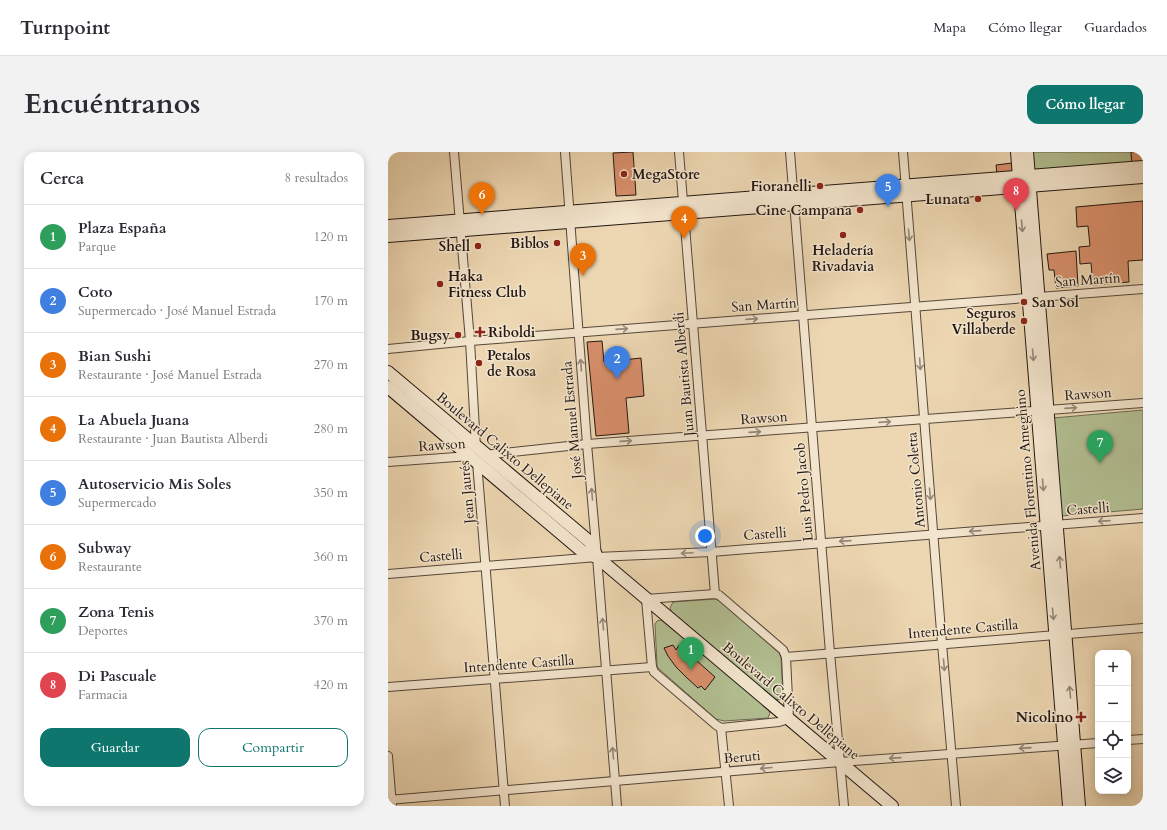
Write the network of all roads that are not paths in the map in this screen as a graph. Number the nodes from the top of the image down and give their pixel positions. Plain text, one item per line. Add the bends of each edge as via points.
1 (454, 152) edge
2 (565, 152) edge
3 (678, 152) edge
4 (790, 152) edge
5 (903, 152) edge
6 (1017, 152) edge
7 (1027, 152) edge
8 (1143, 167) edge
9 (1143, 177) edge
10 (1024, 182) junction
11 (906, 191) junction
12 (794, 200) junction
13 (683, 208) junction
14 (570, 217) junction
15 (388, 226) edge
16 (460, 226) junction
17 (388, 236) edge
18 (1143, 289) edge
19 (1033, 297) junction
20 (915, 306) junction
21 (802, 315) junction
22 (693, 323) junction
23 (578, 332) junction
24 (470, 341) junction
25 (388, 349) edge
26 (388, 372) edge
27 (388, 387) edge
28 (1143, 403) edge
29 (1042, 410) junction
30 (924, 419) junction
31 (812, 427) junction
32 (702, 436) junction
33 (587, 444) junction
34 (477, 455) junction
35 (388, 462) edge
36 (1143, 518) edge
37 (1052, 525) junction
38 (933, 534) junction
39 (821, 543) junction
40 (711, 552) junction
41 (598, 557) junction
42 (486, 566) junction
43 (388, 574) edge
44 (715, 594) junction
45 (646, 599) junction
46 (1143, 628) edge
47 (1060, 635) junction
48 (942, 644) junction
49 (830, 653) junction
50 (786, 657) junction
51 (652, 668) junction
52 (606, 671) junction
53 (495, 679) junction
54 (388, 687) edge
55 (789, 719) junction
56 (721, 728) junction
57 (1143, 739) edge
58 (1131, 740) edge
59 (1095, 743) edge
60 (1069, 745) junction
61 (952, 754) junction
62 (388, 756) edge
63 (840, 762) junction
64 (726, 772) junction
65 (615, 781) junction
66 (504, 790) junction
67 (390, 802) edge
68 (505, 806) edge
69 (617, 806) edge
70 (729, 806) edge
71 (844, 806) edge
72 (892, 806) edge
73 (956, 806) edge
74 (1069, 806) edge
75 (1079, 806) edge

1 - 16 street, Jean Jaurés
2 - 14 street, José Manuel Estrada
3 - 13 street, Juan Bautista Alberdi
4 - 12 street, Luis Pedro Jacob
5 - 11 street, Antonio Coletta
6 - 10 main road, Avenida Florentino Ameghino
7 - 10 main road, Avenida Florentino Ameghino
8 - 10 main road
9 - 10 main road
10 - 11 main road
10 - 19 main road, Avenida Florentino Ameghino
11 - 12 main road
11 -> 20 street, Antonio Coletta
12 - 13 main road
12 - 21 street, Luis Pedro Jacob
13 - 14 main road
13 - 22 street, Juan Bautista Alberdi
14 - 16 main road
14 - 23 street, José Manuel Estrada
15 - 16 main road
16 - 17 main road
16 - 24 street, Jean Jaurés
18 - 19 street, San Martín
19 - 20 street, San Martín
19 - 29 main road, Avenida Florentino Ameghino
20 - 21 street, San Martín
20 -> 30 street, Antonio Coletta
22 -> 21 street, San Martín
21 - 31 street, Luis Pedro Jacob
23 -> 22 street, San Martín
22 - 32 street, Juan Bautista Alberdi
23 - 24 street, San Martín
33 -> 23 street, José Manuel Estrada
24 - 25 street, San Martín
24 - 34 street, Jean Jaurés
26 - 34 main road, Boulevard Calixto Dellepiane
27 - 34 main road, Boulevard Calixto Dellepiane
29 -> 28 street, Rawson
29 - 30 street, Rawson
29 - 37 main road, Avenida Florentino Ameghino
31 -> 30 street, Rawson
30 -> 38 street, Antonio Coletta
32 -> 31 street, Rawson
31 - 39 street, Luis Pedro Jacob
33 -> 32 street, Rawson
32 - 40 street, Juan Bautista Alberdi
33 - 34 street, Rawson
41 -> 33 street, José Manuel Estrada
34 - 35 street, Rawson
34 - 41 main road, Boulevard Calixto Dellepiane via 590,542
34 - 42 street, Jean Jaurés
36 -> 37 street, Castelli
37 -> 38 street, Castelli
37 - 47 main road, Avenida Florentino Ameghino
38 -> 39 street, Castelli
38 - 48 street, Antonio Coletta
39 - 40 street, Castelli
39 - 49 street, Luis Pedro Jacob
40 -> 41 street, Castelli
40 - 44 street, Juan Bautista Alberdi
41 - 42 street, Castelli
41 - 45 main road, Boulevard Calixto Dellepiane
52 -> 41 street, José Manuel Estrada
42 - 43 street, Castelli
42 - 53 street, Jean Jaurés
44 - 45 street
44 - 50 street via 783,650
45 - 51 street
45 - 55 main road, Boulevard Calixto Dellepiane
46 - 47 street, Intendente Castilla
47 - 48 street, Intendente Castilla
47 - 60 main road, Avenida Florentino Ameghino
48 - 49 street, Intendente Castilla
48 -> 61 street, Antonio Coletta
49 - 50 street, Intendente Castilla
49 - 63 street, Luis Pedro Jacob
50 - 55 street
51 - 52 street, Intendente Castilla
51 - 56 street
52 - 53 street, Intendente Castilla
65 -> 52 street, José Manuel Estrada
53 - 54 street, Intendente Castilla
53 - 66 street, Jean Jaurés
55 - 56 street
55 - 63 main road, Boulevard Calixto Dellepiane
56 - 64 street
57 - 58 street
59 - 60 street, Beruti
60 -> 61 street, Beruti
60 - 74 main road, Avenida Florentino Ameghino
60 - 75 main road, Avenida Florentino Ameghino
61 -> 63 street, Beruti
61 - 73 street, Antonio Coletta
62 - 67 street
63 -> 64 street, Beruti
63 - 71 street, Luis Pedro Jacob
63 - 72 main road, Boulevard Calixto Dellepiane
64 - 65 street, Beruti
64 - 70 street
65 - 66 street, Beruti
65 - 69 street, José Manuel Estrada
66 - 67 street, Beruti
66 - 68 street, Jean Jaurés

